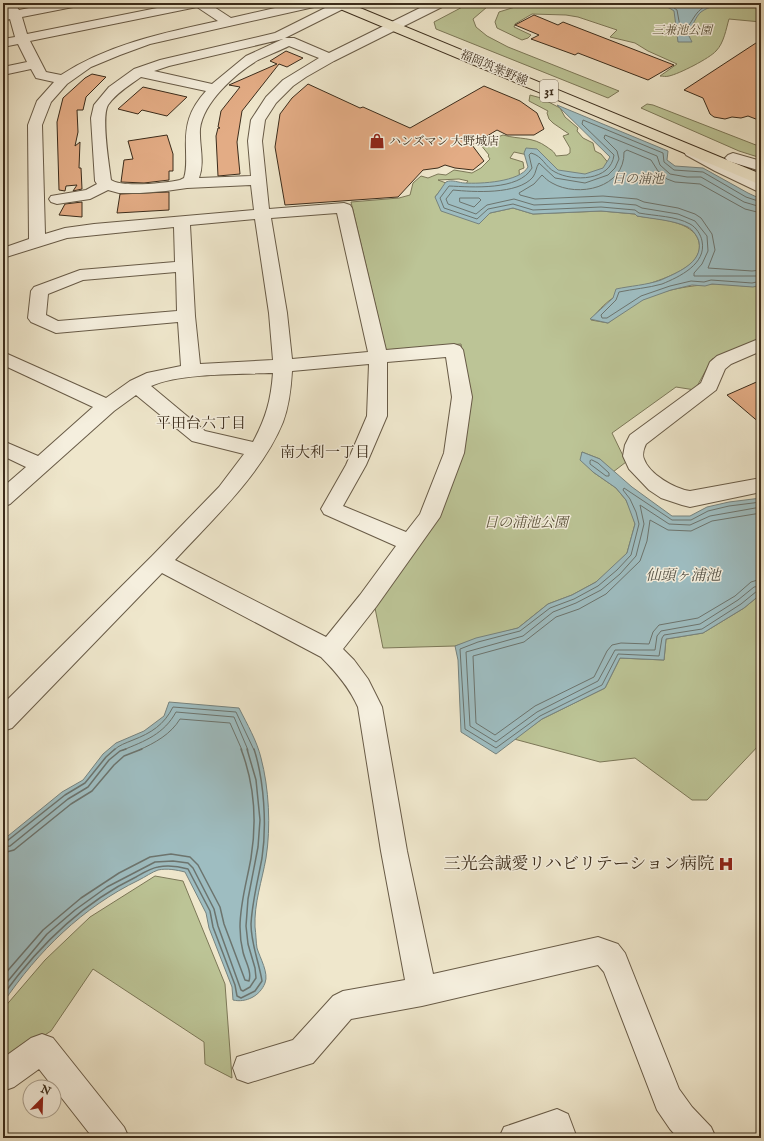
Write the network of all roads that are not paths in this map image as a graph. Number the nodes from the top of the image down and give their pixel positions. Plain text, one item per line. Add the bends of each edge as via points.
1 (73, 3) edge
2 (200, 3) edge
3 (314, 3) edge
4 (357, 3) edge
5 (440, 3) edge
6 (339, 4) edge
7 (8, 11) edge
8 (233, 21) dead end
9 (398, 24) junction
10 (284, 38) junction
11 (22, 39) junction
12 (3, 43) edge
13 (329, 58) junction
14 (35, 64) junction
15 (3, 71) edge
16 (139, 72) junction
17 (64, 80) junction
18 (214, 89) junction
19 (688, 150) junction
20 (733, 158) junction
21 (761, 166) edge
22 (761, 170) edge
23 (258, 180) junction
24 (761, 180) edge
25 (188, 183) junction
26 (106, 184) junction
27 (761, 188) edge
28 (57, 198) dead end
29 (262, 214) junction
30 (182, 220) junction
31 (37, 241) junction
32 (3, 253) edge
33 (184, 266) junction
34 (186, 316) junction
35 (761, 344) edge
36 (378, 356) junction
37 (3, 358) edge
38 (283, 366) junction
39 (191, 371) junction
40 (137, 385) junction
41 (107, 406) junction
42 (3, 448) edge
43 (258, 450) junction
44 (40, 465) junction
45 (761, 485) edge
46 (3, 499) edge
47 (410, 543) junction
48 (160, 562) junction
49 (329, 650) junction
50 (3, 720) edge
51 (422, 991) junction
52 (248, 1068) dead end
53 (3, 1076) edge
54 (113, 1138) edge
55 (514, 1138) edge
56 (561, 1138) edge
57 (700, 1138) edge

1 - 7 street
2 - 11 street
2 - 17 street via 229,22 129,46 98,59
3 - 8 street
4 - 9 main road, 福岡筑紫野線 / 31
5 - 9 street
6 - 9 main road, 福岡筑紫野線 / 31
6 - 10 street
7 - 11 street
9 - 13 street
9 - 19 main road, 福岡筑紫野線 / 31
9 - 20 main road, 福岡筑紫野線 / 31
10 - 13 street
10 - 16 street via 165,63
10 - 18 street
11 - 12 street
11 - 14 street
13 - 23 street via 288,83 271,100 258,120 255,141
14 - 15 street
14 - 17 street via 41,75
16 - 18 street
16 - 26 street via 114,90 101,105 98,118 103,181
17 - 31 street via 45,100 35,125
18 - 25 street via 203,104 193,127 194,176
19 - 24 main road, 福岡筑紫野線 / 31
19 - 27 street
20 - 21 street
20 - 22 main road, 福岡筑紫野線 / 31
23 - 25 street
23 - 29 street
25 - 26 street via 179,186 120,189
26 - 28 street via 90,194
29 - 30 street
29 - 36 street via 344,208
29 - 38 street via 278,313
30 - 31 street via 94,228
30 - 33 street
31 - 32 street
33 - 34 street
33 - 34 street via 80,275 40,291 37,318 56,327
34 - 39 street
35 - 45 street via 724,360 717,366 710,386 637,440 634,449 634,461 647,478 657,487 680,498 690,499
36 - 38 street
36 - 47 street via 377,416 356,466 331,510
36 - 47 street via 454,350 462,397 454,453 428,517
37 - 41 street
38 - 39 street
38 - 43 street via 281,392 272,422
39 - 40 street via 154,377
40 - 41 street
40 - 43 street via 199,436
41 - 44 street
42 - 44 street
43 - 48 street via 226,492
44 - 46 street
47 - 49 street
48 - 49 street
48 - 50 street
49 - 51 street via 351,673 370,708 394,851
51 - 52 street via 343,1006 302,1052
51 - 57 street via 598,951 608,954 615,963 668,1099 681,1118
53 - 54 street via 42,1049
55 - 56 street via 557,1125

